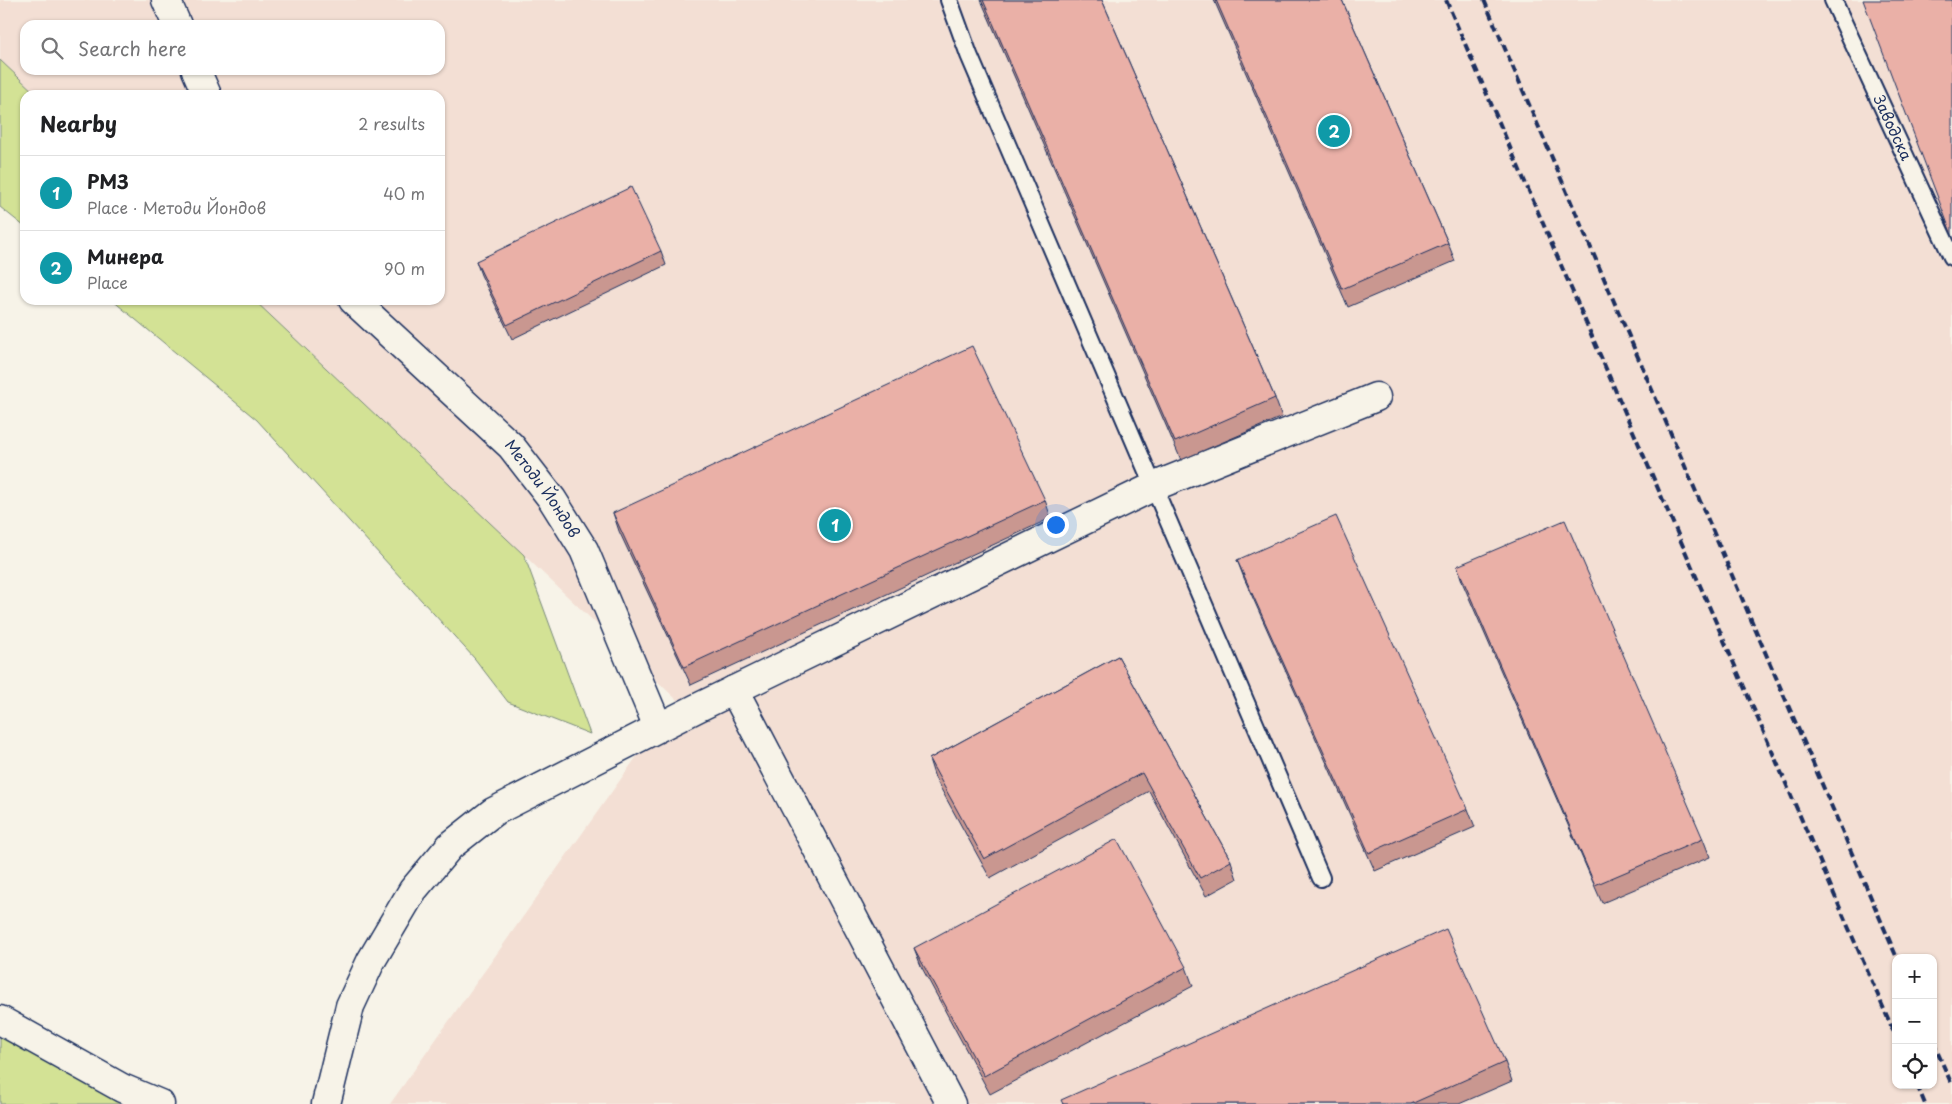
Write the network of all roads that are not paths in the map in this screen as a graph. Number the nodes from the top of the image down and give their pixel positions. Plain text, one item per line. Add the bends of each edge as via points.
1 (166, 0) edge
2 (949, 0) edge
3 (1833, 0) edge
4 (175, 20) edge
5 (198, 75) edge
6 (205, 90) edge
7 (1952, 256) edge
8 (358, 305) edge
9 (1376, 396) dead end
10 (1155, 486) junction
11 (734, 690) junction
12 (658, 728) junction
13 (1322, 878) dead end
14 (0, 1020) edge
15 (160, 1104) edge
16 (326, 1104) edge
17 (952, 1104) edge

1 - 4 main road
2 - 10 lane via 969,56
3 - 7 lane, Заводска
5 - 6 main road
8 - 12 main road, Методи Йондов via 511,446 552,499 584,550
9 - 10 main road
10 - 11 main road
10 - 13 lane
11 - 12 main road
11 - 17 main road
12 - 16 main road via 493,812 450,846 413,890 371,961 350,1006
14 - 15 main road via 122,1088

